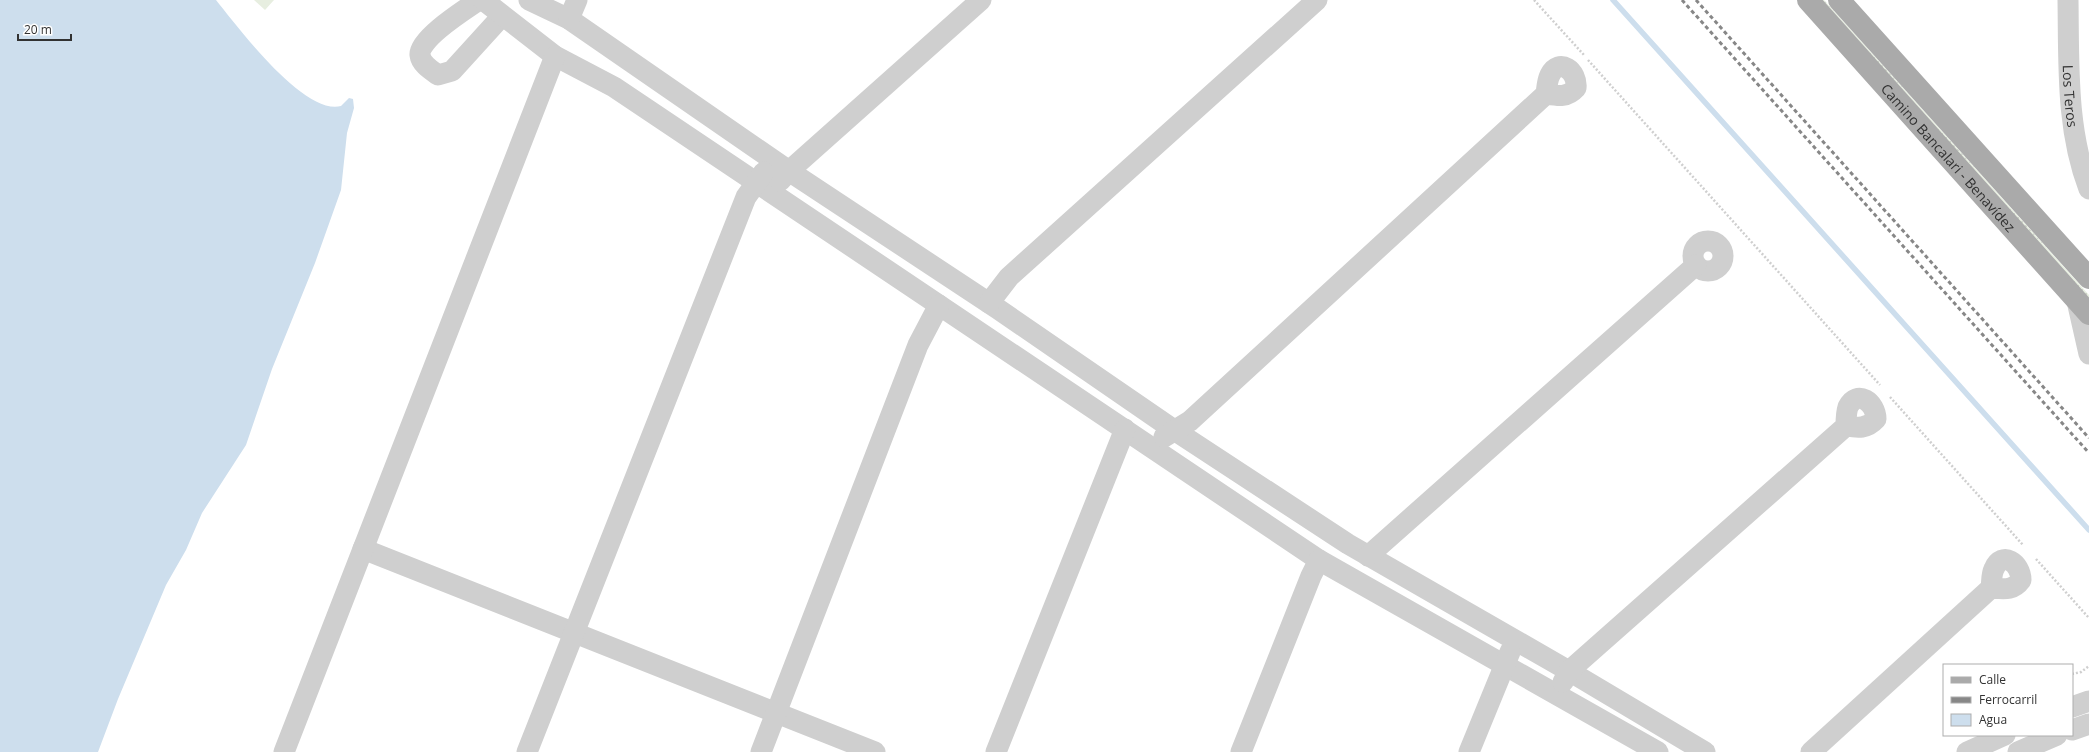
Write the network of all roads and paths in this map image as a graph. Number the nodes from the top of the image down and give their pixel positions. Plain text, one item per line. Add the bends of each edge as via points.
1 (479, 0) edge
2 (483, 0) edge
3 (529, 0) edge
4 (577, 0) edge
5 (981, 0) edge
6 (1317, 0) edge
7 (1534, 0) edge
8 (1808, 0) edge
9 (1839, 0) edge
10 (2068, 0) edge
11 (502, 16) junction
12 (561, 16) junction
13 (593, 36) junction
14 (534, 40) junction
15 (556, 56) junction
16 (583, 71) junction
17 (1546, 94) dead end
18 (781, 166) junction
19 (763, 188) junction
20 (2089, 189) edge
21 (1696, 265) dead end
22 (2089, 278) edge
23 (967, 288) junction
24 (994, 306) junction
25 (2083, 307) edge
26 (945, 309) junction
27 (982, 334) junction
28 (2089, 354) edge
29 (1881, 386) dead end
30 (1886, 392) dead end
31 (1846, 426) dead end
32 (1125, 429) junction
33 (1174, 430) junction
34 (1150, 446) junction
35 (1348, 544) junction
36 (2025, 547) dead end
37 (363, 549) junction
38 (2036, 558) dead end
39 (1373, 559) junction
40 (1326, 564) junction
41 (1365, 586) junction
42 (1991, 588) dead end
43 (2089, 618) edge
44 (574, 634) junction
45 (1516, 641) junction
46 (1504, 665) junction
47 (2089, 666) edge
48 (1569, 671) junction
49 (2073, 674) edge
50 (1557, 693) junction
51 (2089, 701) edge
52 (2073, 707) edge
53 (776, 713) junction
54 (2089, 724) edge
55 (2073, 730) edge
56 (2003, 736) edge
57 (2050, 740) edge
58 (284, 752) edge
59 (527, 752) edge
60 (760, 752) edge
61 (875, 752) edge
62 (996, 752) edge
63 (1241, 752) edge
64 (1469, 752) edge
65 (1658, 752) edge
66 (1704, 752) edge
67 (1811, 752) edge
68 (1967, 752) edge
69 (2018, 752) edge

1 - 11 street via 427,39 420,50 425,66 438,76 452,71
2 - 11 street
3 - 12 street
4 - 12 street
5 - 18 street
6 - 24 street via 1009,277
7 - 29 path
8 - 25 main road, Camino Bancalari - Benavídez
9 - 22 main road, Camino Bancalari - Benavídez
10 - 20 street, Los Teros via 2070,90 2074,131 2080,166
11 - 14 street
12 - 13 street
12 - 14 street via 544,14 537,19 532,33
13 - 16 street via 598,54 596,62
13 - 18 street
14 - 15 street
15 - 16 street
15 - 37 street
16 - 19 street via 614,87
17 - 33 street via 1190,421
18 - 19 street
18 - 23 street
19 - 26 street
19 - 44 street via 743,204
21 - 39 street
23 - 24 street
23 - 26 street
24 - 27 street via 989,328
24 - 33 street
25 - 28 street
26 - 27 street
26 - 53 street via 918,345
27 - 32 street
30 - 36 path
31 - 48 street
32 - 34 street
32 - 62 street
33 - 34 street
33 - 35 street
34 - 40 street
35 - 39 street
35 - 40 street
37 - 44 street
37 - 58 street
38 - 43 path
39 - 41 street
39 - 45 street
40 - 41 street
40 - 63 street via 1311,576
41 - 46 street
42 - 67 street
44 - 53 street
44 - 59 street
45 - 46 street
45 - 48 street
46 - 50 street
46 - 64 street
47 - 49 path
48 - 50 street
48 - 66 street
50 - 65 street
51 - 52 street
53 - 60 street
53 - 61 street
54 - 55 street
56 - 68 street
57 - 69 street

